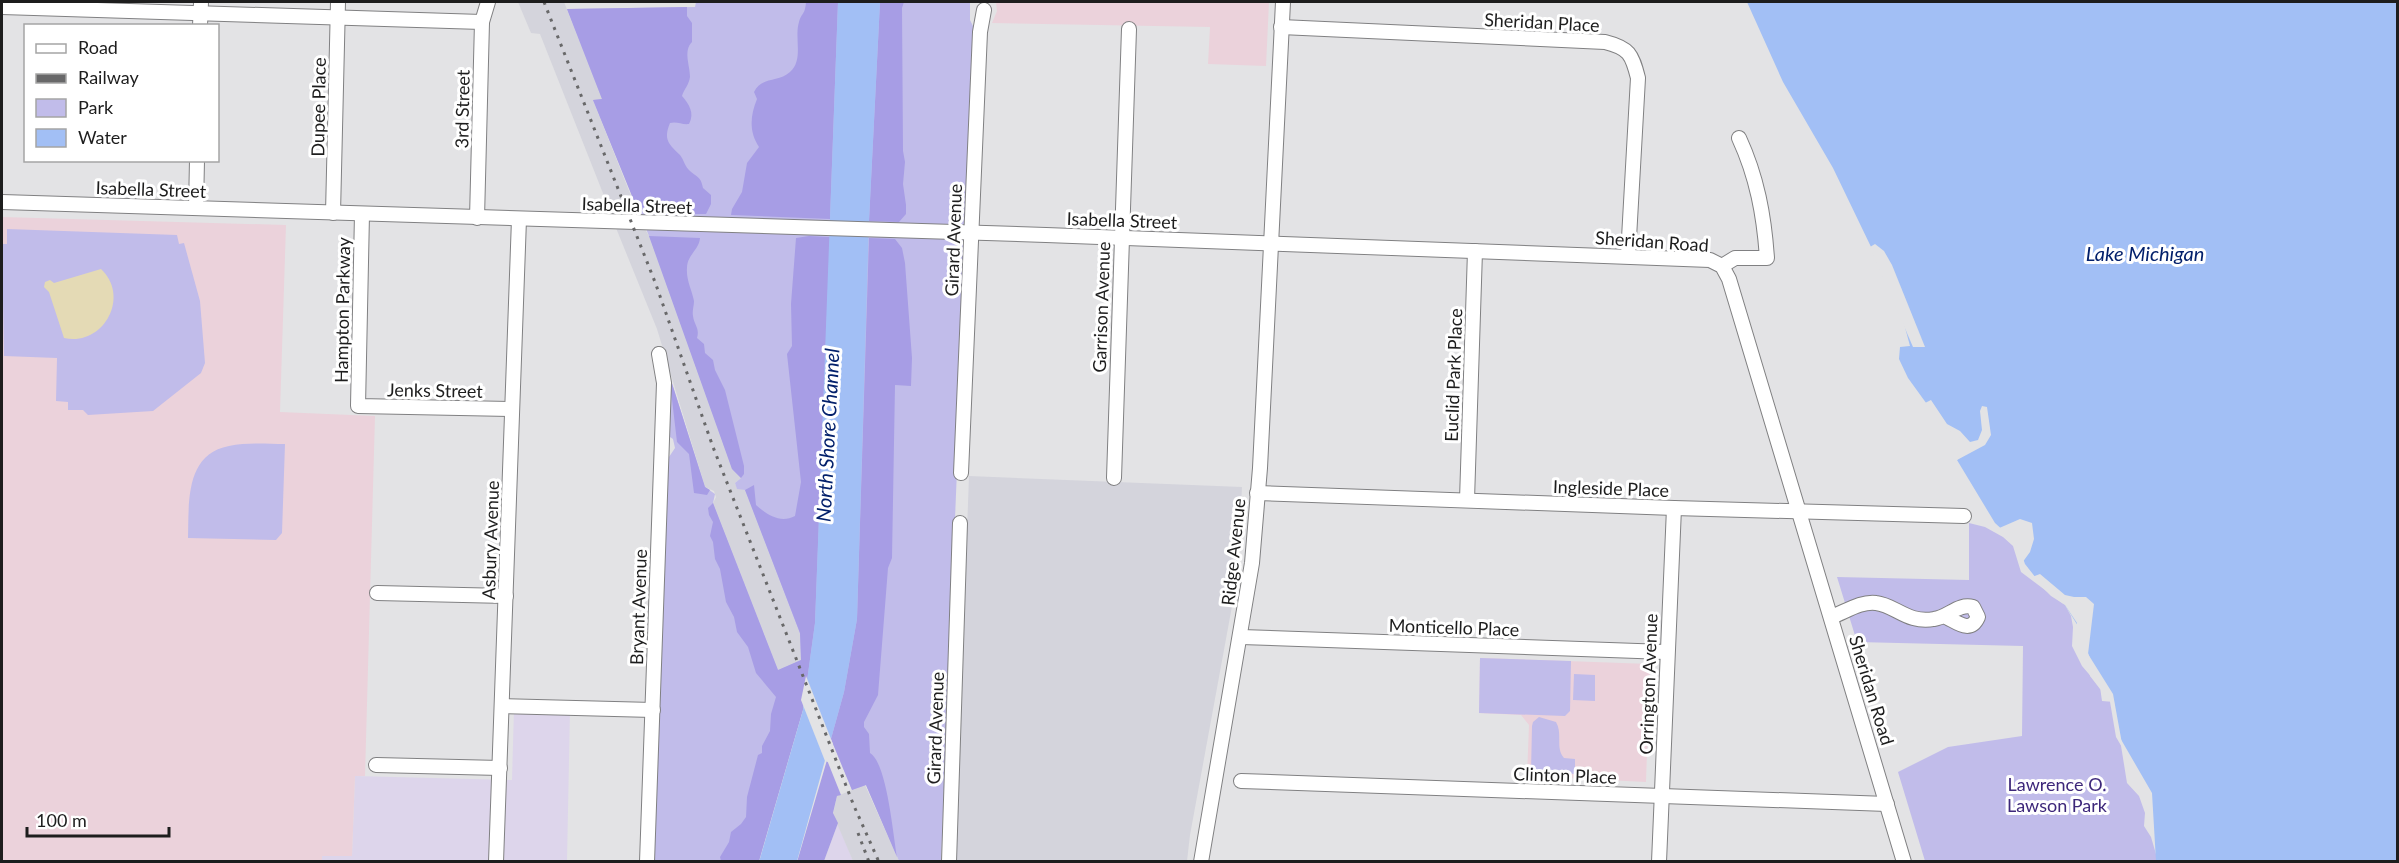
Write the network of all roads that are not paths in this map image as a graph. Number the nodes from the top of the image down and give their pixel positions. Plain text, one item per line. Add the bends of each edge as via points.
1 (338, 2) edge
2 (488, 2) edge
3 (1282, 2) edge
4 (2, 7) edge
5 (984, 10) dead end
6 (201, 13) edge
7 (338, 18) junction
8 (482, 22) junction
9 (1281, 27) junction
10 (1129, 29) dead end
11 (1739, 138) dead end
12 (197, 162) edge
13 (2, 202) edge
14 (196, 208) junction
15 (333, 213) junction
16 (362, 214) junction
17 (477, 218) junction
18 (519, 219) junction
19 (971, 233) junction
20 (1121, 238) junction
21 (1270, 244) junction
22 (1475, 251) junction
23 (1628, 256) junction
24 (1722, 266) junction
25 (659, 354) dead end
26 (358, 406) joint
27 (512, 409) junction
28 (962, 473) dead end
29 (1114, 478) dead end
30 (1257, 493) junction
31 (1467, 500) junction
32 (1674, 508) junction
33 (1800, 512) junction
34 (1964, 516) dead end
35 (960, 523) dead end
36 (377, 593) dead end
37 (506, 596) junction
38 (1944, 616) dead end
39 (1831, 617) junction
40 (1241, 637) junction
41 (1666, 652) junction
42 (502, 706) junction
43 (653, 710) junction
44 (376, 765) dead end
45 (500, 768) junction
46 (1242, 781) dead end
47 (1661, 797) junction
48 (1887, 804) junction
49 (496, 861) edge
50 (647, 861) edge
51 (949, 861) edge
52 (1201, 861) edge
53 (1659, 861) edge
54 (1904, 861) edge

1 - 7 street, Dupee Place
2 - 8 street, 3rd Street
3 - 9 street
4 - 6 street
5 - 19 street, Girard Avenue
6 - 7 street
7 - 8 street
7 - 15 street, Dupee Place
8 - 17 street, 3rd Street
9 - 21 street
9 - 23 street, Sheridan Place via 1605,42 1624,47 1634,61 1638,78
10 - 20 street, Garrison Avenue
11 - 24 street via 1760,197 1767,258 1735,258
12 - 14 street
13 - 14 street, Isabella Street
14 - 15 street, Isabella Street
15 - 16 street, Isabella Street
16 - 17 street, Isabella Street
16 - 26 street, Hampton Parkway
17 - 18 street, Isabella Street
18 - 19 street, Isabella Street
18 - 27 street, Asbury Avenue
19 - 20 street, Isabella Street
19 - 28 street, Girard Avenue
20 - 21 street, Isabella Street
20 - 29 street, Garrison Avenue
21 - 22 street, Sheridan Road
21 - 30 street, Ridge Avenue
22 - 23 street, Sheridan Road
22 - 31 street, Euclid Park Place
23 - 24 street, Sheridan Road via 1695,258
24 - 33 street, Sheridan Road
25 - 43 street, Bryant Avenue via 664,383
26 - 27 street, Jenks Street
27 - 37 street, Asbury Avenue
30 - 31 street, Ingleside Place
30 - 40 street, Ridge Avenue
31 - 32 street, Ingleside Place
32 - 33 street, Ingleside Place
32 - 41 street, Orrington Avenue
33 - 34 street, Ingleside Place
33 - 39 street, Sheridan Road
35 - 51 street, Girard Avenue
36 - 37 street
37 - 42 street, Asbury Avenue
38 - 39 street via 1934,620 1911,617 1875,603
39 - 48 street, Sheridan Road
40 - 41 street, Monticello Place
40 - 52 street, Ridge Avenue
41 - 47 street, Orrington Avenue
42 - 43 street
42 - 45 street, Asbury Avenue
43 - 50 street, Bryant Avenue
44 - 45 street
45 - 49 street, Asbury Avenue
46 - 47 street, Clinton Place
47 - 48 street, Clinton Place
47 - 53 street, Orrington Avenue
48 - 54 street, Sheridan Road

